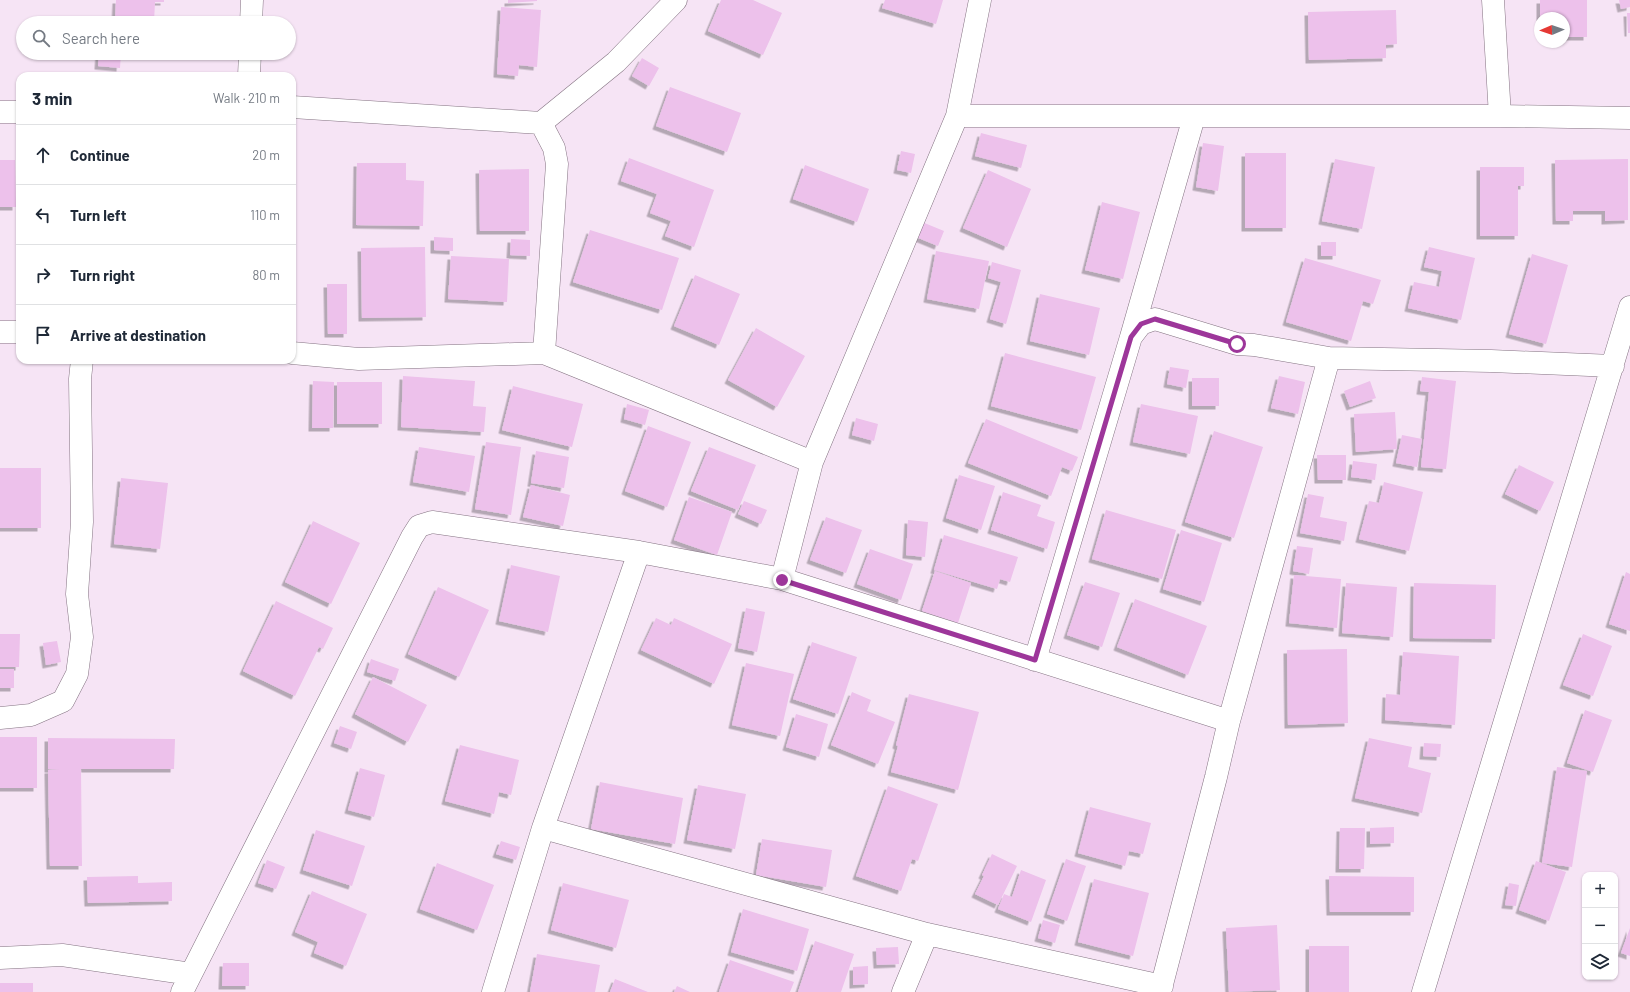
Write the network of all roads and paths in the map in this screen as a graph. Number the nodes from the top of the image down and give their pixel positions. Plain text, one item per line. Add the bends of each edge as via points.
1 (252, 0) edge
2 (676, 0) edge
3 (980, 0) edge
4 (1493, 0) edge
5 (251, 16) edge
6 (250, 60) edge
7 (249, 72) edge
8 (296, 107) edge
9 (0, 112) edge
10 (16, 112) edge
11 (957, 116) junction
12 (1500, 116) junction
13 (1194, 117) junction
14 (1630, 118) edge
15 (541, 123) junction
16 (1630, 307) edge
17 (0, 332) edge
18 (16, 332) edge
19 (1131, 337) junction
20 (296, 353) edge
21 (544, 353) junction
22 (1329, 358) junction
23 (82, 364) edge
24 (1613, 366) junction
25 (812, 462) junction
26 (639, 552) junction
27 (782, 580) junction
28 (1035, 660) junction
29 (0, 718) edge
30 (1229, 721) junction
31 (543, 828) junction
32 (926, 934) junction
33 (0, 958) edge
34 (187, 983) edge
35 (1161, 989) edge
36 (493, 992) edge
37 (903, 992) edge
38 (1423, 992) edge

1 - 5 street
2 - 15 street via 616,62
3 - 11 street
4 - 12 street
6 - 7 street
8 - 15 street
9 - 10 street
11 - 13 street
11 - 25 street
12 - 13 street
12 - 14 street
13 - 19 street
15 - 21 street via 554,148 557,164
16 - 24 street
17 - 18 street
19 - 22 street via 1141,324 1155,319 1237,344
19 - 28 street
20 - 21 street via 359,359
21 - 25 street
22 - 24 street
22 - 30 street
23 - 29 street via 82,522 77,594 82,637 77,674 63,701 31,715
24 - 38 street
25 - 27 street
26 - 27 street
26 - 31 street
26 - 34 street via 432,522 419,526
27 - 28 street
28 - 30 street
30 - 35 street
31 - 32 street
31 - 36 street
32 - 35 street
32 - 37 street
33 - 34 street via 62,955

